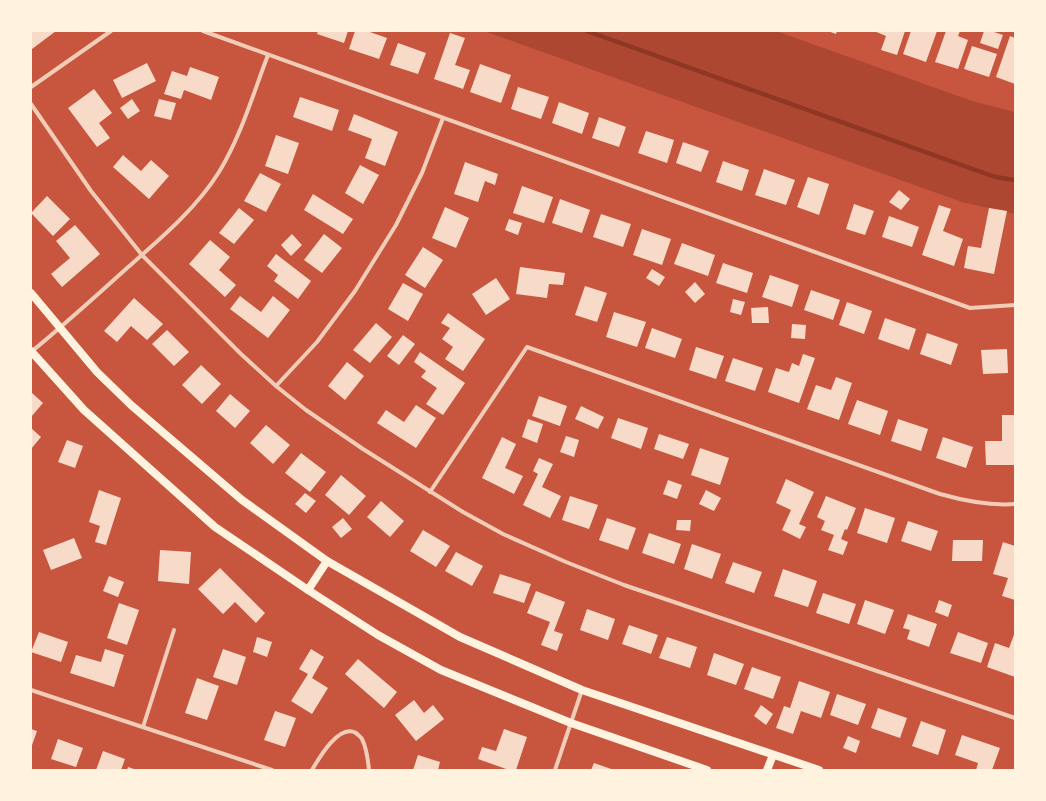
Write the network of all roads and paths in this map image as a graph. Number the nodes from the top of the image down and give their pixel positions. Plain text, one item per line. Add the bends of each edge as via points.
1 (111, 31) edge
2 (202, 31) edge
3 (268, 55) junction
4 (31, 87) edge
5 (31, 104) edge
6 (443, 118) junction
7 (142, 255) junction
8 (31, 293) edge
9 (1015, 305) edge
10 (60, 328) junction
11 (31, 352) edge
12 (276, 386) junction
13 (430, 492) junction
14 (1015, 504) edge
15 (327, 561) junction
16 (308, 590) junction
17 (174, 630) dead end
18 (31, 690) edge
19 (582, 690) junction
20 (1015, 718) edge
21 (571, 723) junction
22 (143, 727) junction
23 (773, 755) junction
24 (272, 770) edge
25 (312, 770) edge
26 (369, 770) edge
27 (555, 770) edge
28 (707, 770) edge
29 (767, 770) edge
30 (819, 770) edge

1 - 4 street
2 - 3 street
3 - 6 street
3 - 7 street via 234,143 219,173 178,221
5 - 7 street via 91,191
6 - 9 street via 970,308
6 - 12 street via 422,173 396,225 355,291 317,342
7 - 10 street
7 - 12 street
8 - 10 main road
10 - 11 street
10 - 15 main road via 97,372 131,405 242,500
11 - 16 main road via 84,410 215,527
12 - 13 street via 306,410
13 - 14 street via 527,347 940,494 968,501 999,505
13 - 20 street via 503,534 617,582
15 - 16 main road
15 - 19 main road via 460,637
16 - 21 main road via 378,635 442,670
17 - 22 street
18 - 22 street
19 - 21 street
19 - 23 main road
21 - 27 street
21 - 28 main road
22 - 24 street
23 - 29 main road
23 - 30 main road
25 - 26 street via 334,738 344,732 353,732 362,738

